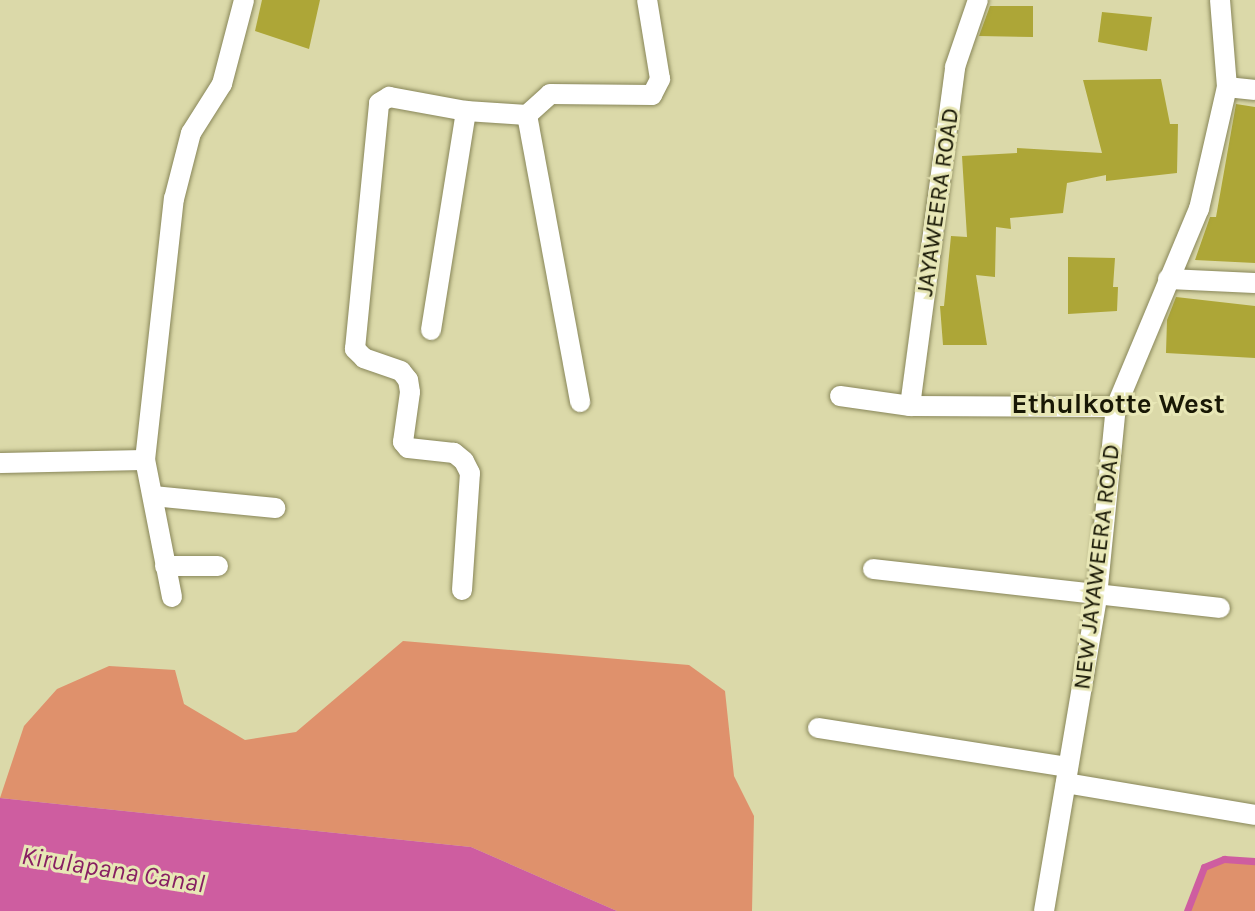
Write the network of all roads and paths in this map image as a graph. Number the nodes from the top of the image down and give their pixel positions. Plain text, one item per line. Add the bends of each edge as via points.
1 (244, 0) edge
2 (647, 0) edge
3 (978, 0) edge
4 (1206, 0) edge
5 (1220, 0) edge
6 (1227, 87) junction
7 (1255, 90) edge
8 (466, 111) junction
9 (527, 115) junction
10 (1168, 279) junction
11 (1255, 283) edge
12 (431, 330) dead end
13 (840, 396) dead end
14 (580, 402) dead end
15 (910, 406) junction
16 (1116, 407) junction
17 (145, 460) junction
18 (0, 463) edge
19 (153, 496) junction
20 (275, 508) dead end
21 (165, 566) junction
22 (218, 566) dead end
23 (873, 569) dead end
24 (462, 590) dead end
25 (1097, 596) junction
26 (172, 597) dead end
27 (1220, 608) dead end
28 (818, 728) dead end
29 (1067, 775) junction
30 (1255, 815) edge
31 (1044, 911) edge

1 - 17 street via 222,84 191,133 174,199
2 - 9 street via 660,79 652,95 550,94
3 - 15 street, JAYAWEERA ROAD via 955,67
4 - 5 street
5 - 6 street, NEW JAYAWEERA ROAD
6 - 7 street
6 - 10 street, NEW JAYAWEERA ROAD via 1199,209
8 - 9 street
8 - 12 street
8 - 24 street via 389,97 379,103 355,349 364,358 401,371 408,380 403,442 408,448 454,453 470,473
9 - 14 street
10 - 11 street
10 - 16 street, NEW JAYAWEERA ROAD
13 - 15 street
15 - 16 street
16 - 25 street, NEW JAYAWEERA ROAD
17 - 18 street
17 - 19 street
19 - 20 street
19 - 21 street
21 - 22 street
21 - 26 street
23 - 25 street
25 - 27 street
25 - 29 street, NEW JAYAWEERA ROAD
28 - 29 street
29 - 30 street
29 - 31 street, NEW JAYAWEERA ROAD

